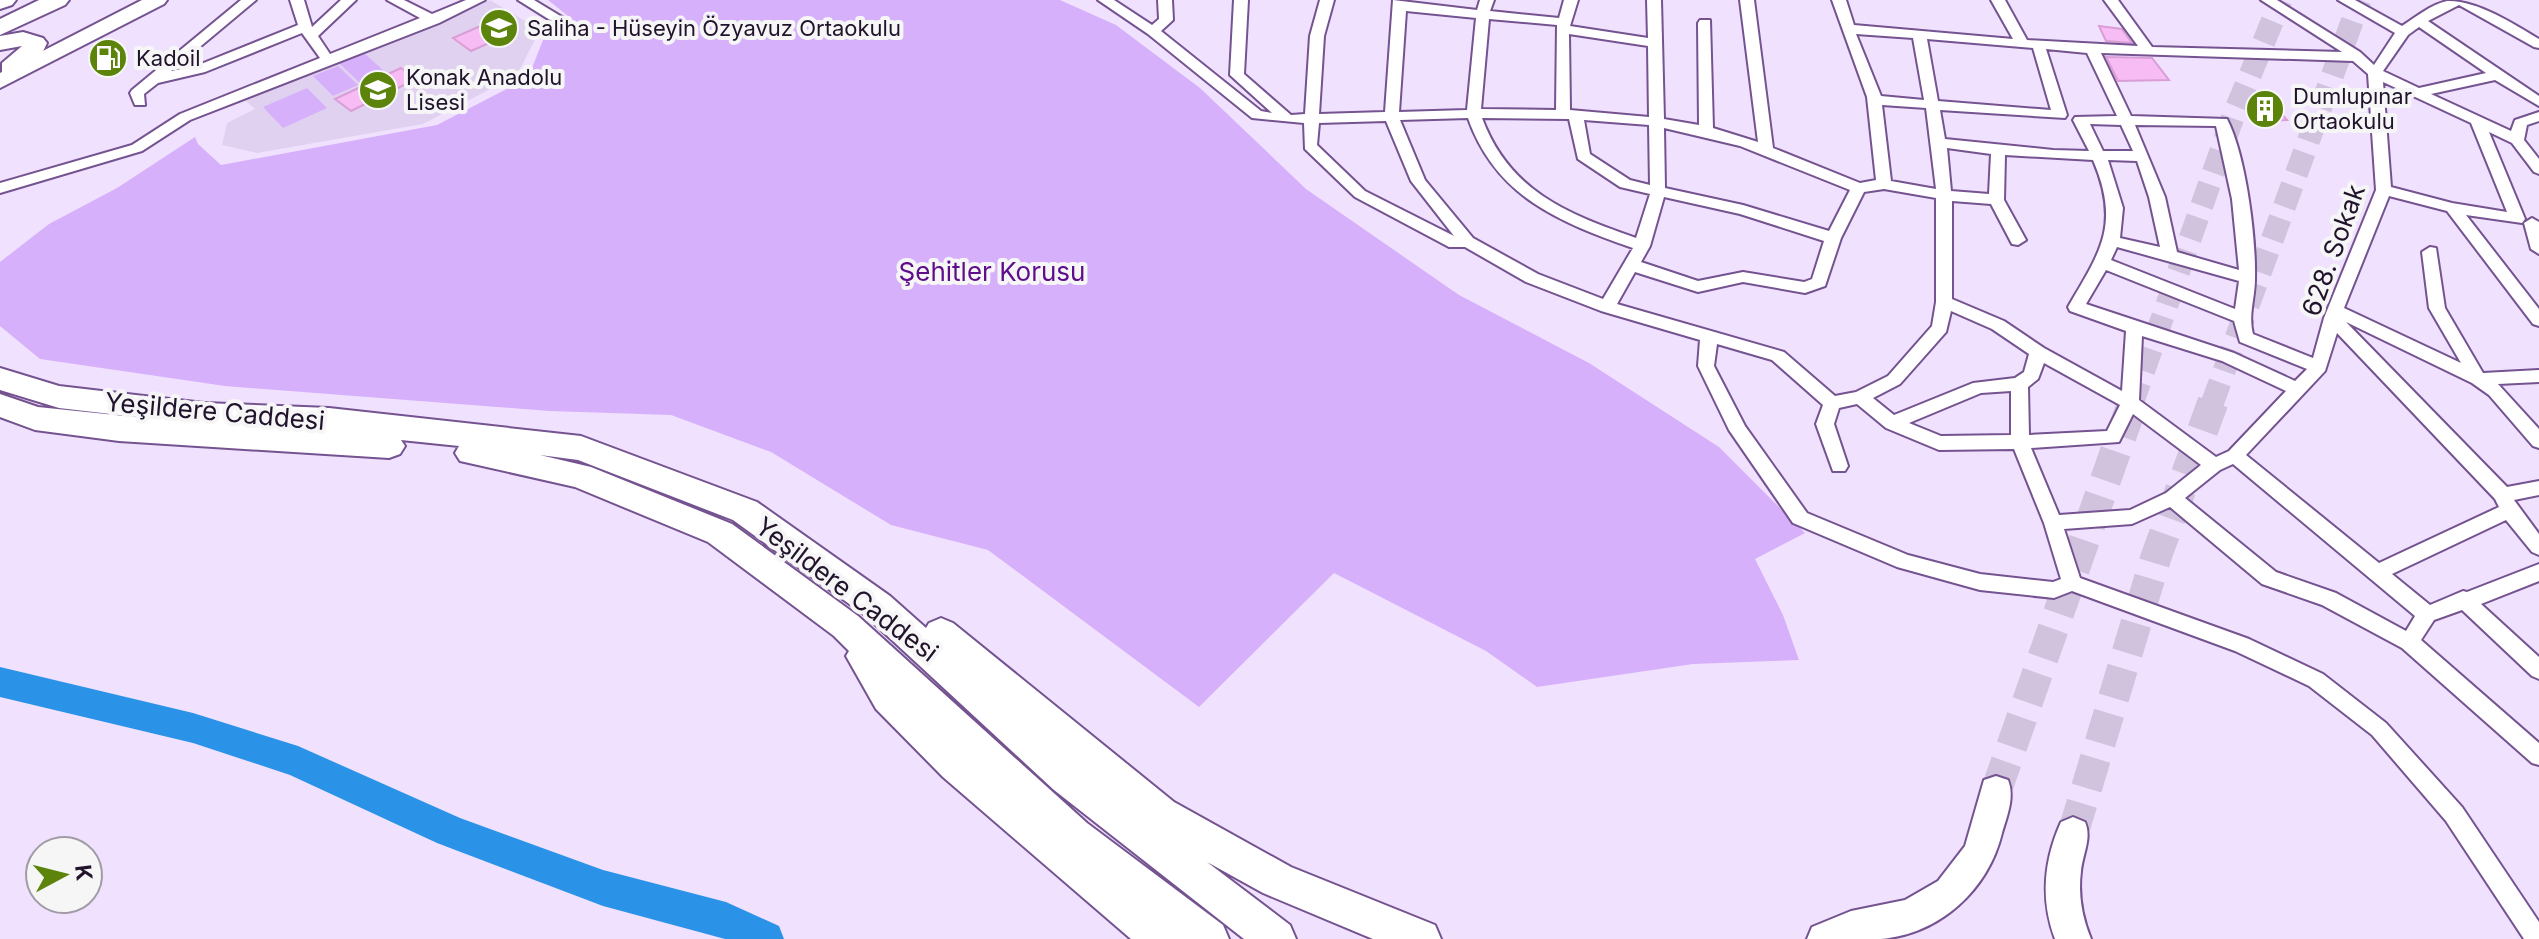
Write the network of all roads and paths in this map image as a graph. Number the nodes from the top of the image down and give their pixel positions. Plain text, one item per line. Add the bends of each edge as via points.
1 (28, 0) edge
2 (57, 0) edge
3 (143, 0) edge
4 (157, 0) edge
5 (249, 0) edge
6 (297, 0) edge
7 (349, 0) edge
8 (394, 0) edge
9 (478, 0) edge
10 (525, 0) edge
11 (1105, 0) edge
12 (1165, 0) edge
13 (1241, 0) edge
14 (1327, 0) edge
15 (1571, 0) edge
16 (1654, 0) edge
17 (1747, 0) edge
18 (1839, 0) edge
19 (1998, 0) edge
20 (2111, 0) edge
21 (2268, 0) edge
22 (2345, 0) edge
23 (2416, 0) edge
24 (2460, 0) edge
25 (1400, 4) edge
26 (1439, 5) edge
27 (1485, 6) edge
28 (2435, 10) junction
29 (0, 12) edge
30 (555, 17) dead end
31 (434, 20) junction
32 (2419, 21) junction
33 (1705, 23) dead end
34 (1563, 26) junction
35 (0, 28) edge
36 (1848, 29) junction
37 (308, 30) junction
38 (1153, 31) junction
39 (2403, 32) junction
40 (1919, 33) junction
41 (0, 43) edge
42 (1653, 43) junction
43 (2030, 43) junction
44 (2539, 44) edge
45 (2092, 49) junction
46 (2148, 51) junction
47 (2357, 57) junction
48 (329, 62) junction
49 (2375, 73) junction
50 (2497, 75) junction
51 (4, 77) edge
52 (156, 79) junction
53 (2420, 92) junction
54 (1874, 100) junction
55 (140, 102) dead end
56 (2539, 102) edge
57 (1931, 105) junction
58 (1475, 115) junction
59 (2060, 115) junction
60 (1570, 116) junction
61 (2539, 116) edge
62 (1392, 117) junction
63 (1288, 119) junction
64 (1312, 119) junction
65 (2080, 120) junction
66 (2477, 120) junction
67 (2127, 121) junction
68 (1657, 122) junction
69 (1706, 131) junction
70 (2517, 140) junction
71 (1941, 143) junction
72 (1766, 148) junction
73 (1998, 150) junction
74 (2143, 156) junction
75 (2099, 157) junction
76 (2539, 169) edge
77 (1884, 184) junction
78 (0, 188) edge
79 (1859, 188) junction
80 (2384, 190) junction
81 (1658, 191) junction
82 (1944, 195) junction
83 (1996, 200) junction
84 (2452, 208) junction
85 (2529, 222) edge
86 (1833, 238) junction
87 (2018, 240) dead end
88 (2112, 241) junction
89 (1467, 242) junction
90 (1642, 246) junction
91 (2539, 249) edge
92 (2430, 252) dead end
93 (2170, 255) junction
94 (2101, 262) junction
95 (1632, 265) junction
96 (2247, 278) junction
97 (1944, 302) junction
98 (1607, 307) junction
99 (2334, 314) junction
100 (2240, 317) junction
101 (2539, 320) edge
102 (2134, 328) junction
103 (1709, 337) junction
104 (2038, 352) junction
105 (2319, 367) junction
106 (2539, 376) edge
107 (0, 379) edge
108 (2478, 379) junction
109 (2019, 384) junction
110 (2299, 390) junction
111 (1860, 397) junction
112 (1832, 403) junction
113 (2130, 403) junction
114 (0, 405) edge
115 (1892, 423) junction
116 (2539, 441) edge
117 (2020, 442) junction
118 (2235, 456) junction
119 (2214, 465) junction
120 (1839, 466) dead end
121 (2539, 488) edge
122 (2172, 498) junction
123 (2506, 502) junction
124 (745, 511) junction
125 (2053, 523) junction
126 (2539, 547) edge
127 (2539, 572) edge
128 (2377, 573) junction
129 (2072, 583) junction
130 (2463, 599) junction
131 (2427, 614) junction
132 (846, 626) junction
133 (2409, 642) junction
134 (2539, 670) edge
135 (2539, 756) edge
136 (1996, 791) tunnel mouth
137 (2073, 833) tunnel mouth
138 (1162, 939) edge
139 (1209, 939) edge
140 (1276, 939) edge
141 (1421, 939) edge
142 (1825, 939) edge
143 (2073, 939) edge
144 (2537, 939) edge

1 - 29 highway
2 - 35 highway
3 - 51 main road
4 - 51 main road
5 - 52 street
6 - 37 street
7 - 37 street
8 - 31 street
9 - 31 street
10 - 30 street
11 - 38 street
12 - 38 street via 1166,20
13 - 63 street via 1237,75
14 - 64 street via 1317,36
15 - 34 street
16 - 42 street
17 - 72 street
18 - 36 street
19 - 43 street
20 - 46 street
21 - 47 street
22 - 39 street
23 - 28 street
24 - 28 street
24 - 44 street
25 - 26 street
25 - 62 street
26 - 27 street
27 - 34 street
27 - 58 street
28 - 32 street
31 - 48 street
32 - 39 street
32 - 50 street
33 - 69 street
34 - 42 street
34 - 60 street
36 - 40 street
36 - 54 street
37 - 48 street
37 - 52 street
38 - 63 street via 1257,115
39 - 49 street
40 - 43 street
40 - 57 street
41 - 51 highway via 35,43
42 - 68 street
43 - 45 street
43 - 59 street
45 - 46 street
45 - 67 street
46 - 47 street
47 - 49 street
48 - 78 street via 185,117 137,148
49 - 53 street
49 - 80 street, 628. Sokak
50 - 53 street
50 - 56 street
52 - 55 street via 137,93
53 - 66 street
54 - 57 street
54 - 77 street
57 - 59 street
57 - 71 street
58 - 60 street
58 - 62 street
58 - 90 street via 1491,155 1529,193 1581,225
59 - 65 street
60 - 68 street
60 - 81 street via 1583,156 1625,184
61 - 70 street via 2520,123
62 - 64 street
62 - 89 street via 1418,181
63 - 64 street
64 - 89 street via 1310,146 1360,194 1455,243
65 - 67 street
65 - 75 street
66 - 70 street
66 - 85 street
67 - 74 street
67 - 96 street via 2222,122
68 - 69 street
68 - 81 street
69 - 72 street
70 - 76 street
71 - 73 street
71 - 82 street
72 - 79 street via 1814,173
73 - 75 street
73 - 83 street
74 - 75 street
74 - 93 street
75 - 88 street via 2116,222
77 - 79 street
77 - 82 street
79 - 86 street
80 - 84 street
80 - 99 street, 628. Sokak
81 - 86 street
81 - 90 street
82 - 83 street
82 - 97 street
83 - 87 street
84 - 85 street
84 - 101 street
85 - 91 street
86 - 95 street via 1819,282 1805,288 1743,277 1698,287
88 - 93 street
88 - 94 street
89 - 98 street via 1532,278
90 - 95 street
92 - 108 street via 2437,308
93 - 96 street
94 - 100 street
94 - 102 street via 2076,307
95 - 98 street
96 - 100 street
97 - 104 street via 1998,325
97 - 111 street via 1940,328 1894,380
98 - 103 street
99 - 105 street, 628. Sokak
99 - 108 street
99 - 123 street
100 - 105 street via 2246,338
102 - 110 street via 2228,357
102 - 113 street
103 - 112 street via 1778,356
103 - 129 street via 1706,366 1738,430 1800,518 1904,562 1980,582 2054,590
104 - 109 street via 2032,375
104 - 113 street
105 - 110 street
106 - 108 street
107 - 124 highway, Yeşildere Caddesi via 59,397 581,448
108 - 116 street
109 - 115 street via 1979,387
109 - 117 street
110 - 118 street
111 - 112 street
111 - 115 street
112 - 120 street via 1825,424
113 - 117 street via 2113,437
113 - 119 street
114 - 132 highway, Yeşildere Caddesi via 35,418 119,429 454,450 580,476 720,533
115 - 117 street via 1939,443
117 - 125 street
118 - 119 street
118 - 128 street
119 - 122 street
121 - 123 street
122 - 125 street via 2132,517
122 - 133 street via 2269,578 2329,599
123 - 126 street
123 - 128 street
124 - 140 highway, Yeşildere Caddesi via 878,606 1067,778
124 - 141 highway via 920,615 1160,815 1277,880
125 - 129 street
127 - 130 street via 2515,587
128 - 131 street
129 - 144 street via 2242,645 2316,680 2379,729 2454,814
130 - 131 street
130 - 134 street
131 - 133 street
132 - 138 highway via 889,698 956,765
132 - 139 highway, Yeşildere Caddesi via 1073,836
133 - 135 street
136 - 142 main road via 1980,854 1950,893 1911,916
137 - 143 main road via 2061,879

